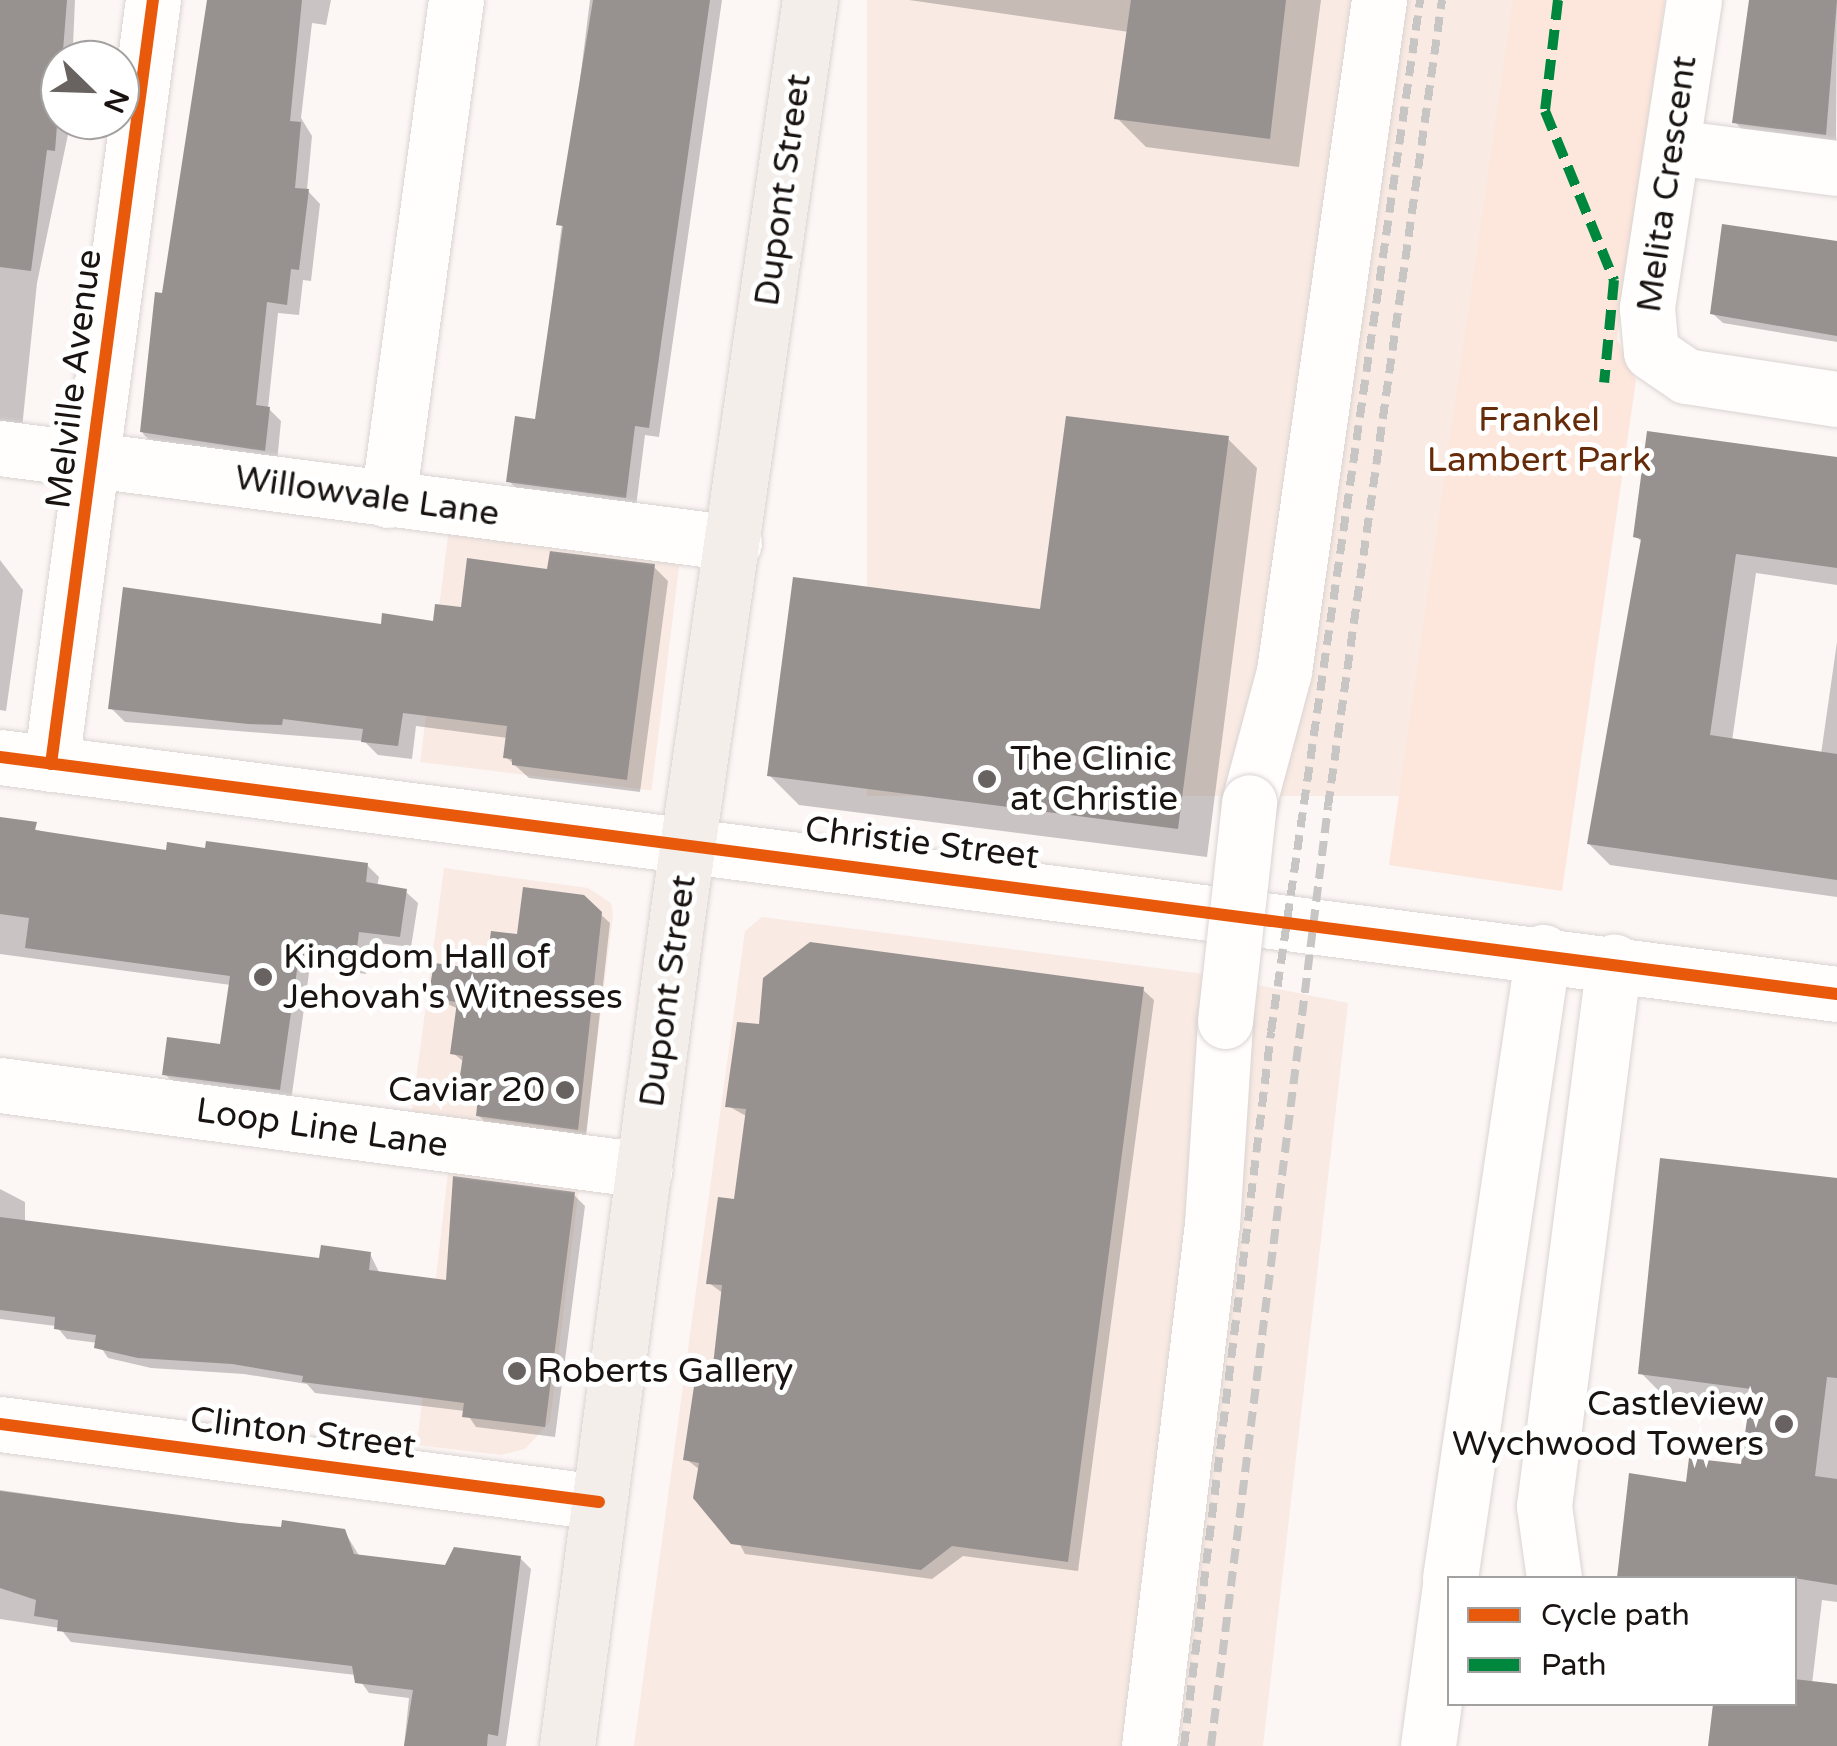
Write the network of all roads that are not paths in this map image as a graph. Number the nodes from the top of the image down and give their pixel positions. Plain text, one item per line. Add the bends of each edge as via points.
1 (152, 0) edge
2 (456, 0) edge
3 (810, 0) edge
4 (1378, 0) edge
5 (1694, 0) edge
6 (1672, 147) junction
7 (1837, 168) edge
8 (1837, 399) edge
9 (0, 448) edge
10 (94, 459) junction
11 (388, 500) junction
12 (734, 543) junction
13 (26, 761) edge
14 (689, 845) junction
15 (1543, 952) junction
16 (1614, 961) junction
17 (1837, 994) edge
18 (0, 1084) edge
19 (644, 1170) junction
20 (0, 1424) edge
21 (599, 1502) junction
22 (1451, 1576) edge
23 (1554, 1576) edge
24 (1447, 1604) edge
25 (567, 1746) edge
26 (1149, 1746) edge
27 (1428, 1746) edge

1 - 10 street, Melville Avenue
2 - 11 street
3 - 12 main road, Dupont Street
4 - 26 street, bridge via 1284,670 1248,802 1212,1224
5 - 6 street, Melita Crescent
6 - 7 street
6 - 8 street, Melita Crescent via 1646,308 1651,352 1686,376
9 - 10 street, Willowvale Lane
10 - 11 street, Willowvale Lane
10 - 13 street, Melville Avenue
11 - 12 street, Willowvale Lane
12 - 14 main road, Dupont Street
13 - 14 street, Christie Street
14 - 15 street, Christie Street
14 - 19 main road, Dupont Street
15 - 16 street, Christie Street
15 - 22 street
16 - 17 street, Christie Street
16 - 23 street via 1544,1506
18 - 19 street, Loop Line Lane
19 - 21 main road, Dupont Street
20 - 21 street, Clinton Street
21 - 25 main road, Dupont Street
24 - 27 street

